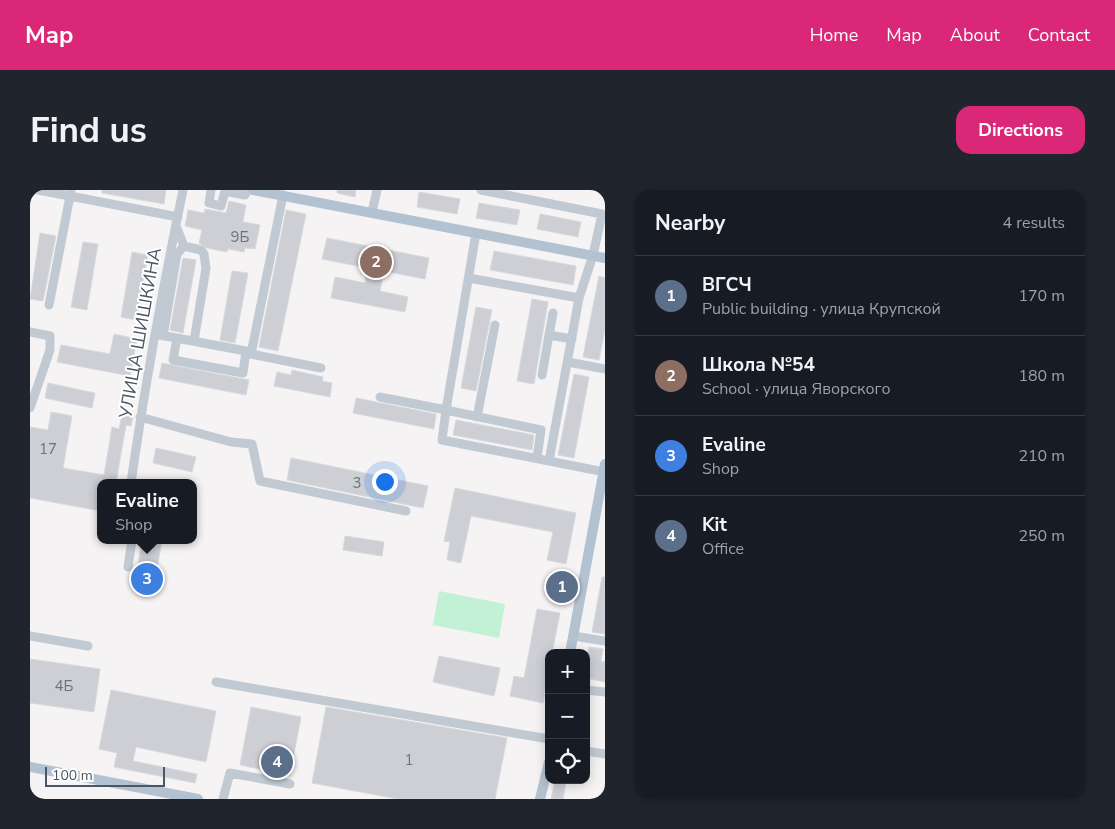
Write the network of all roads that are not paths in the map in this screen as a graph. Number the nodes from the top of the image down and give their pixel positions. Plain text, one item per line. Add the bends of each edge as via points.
1 (38, 190) edge
2 (183, 190) edge
3 (211, 190) edge
4 (247, 190) edge
5 (253, 190) edge
6 (377, 190) edge
7 (481, 190) edge
8 (70, 193) edge
9 (289, 194) edge
10 (304, 194) edge
11 (372, 212) junction
12 (177, 221) junction
13 (476, 233) junction
14 (184, 246) junction
15 (593, 255) junction
16 (605, 258) edge
17 (469, 278) junction
18 (579, 298) junction
19 (49, 305) dead end
20 (553, 313) dead end
21 (494, 325) dead end
22 (30, 332) edge
23 (159, 335) junction
24 (548, 335) junction
25 (177, 338) junction
26 (572, 339) junction
27 (194, 341) junction
28 (249, 352) junction
29 (568, 362) junction
30 (321, 368) dead end
31 (605, 369) edge
32 (542, 375) dead end
33 (32, 392) edge
34 (380, 398) dead end
35 (30, 408) edge
36 (446, 410) junction
37 (477, 416) junction
38 (140, 418) junction
39 (537, 458) junction
40 (549, 461) junction
41 (605, 469) edge
42 (132, 479) edge
43 (406, 511) dead end
44 (131, 544) edge
45 (128, 567) dead end
46 (30, 636) edge
47 (573, 636) junction
48 (605, 642) edge
49 (88, 646) dead end
50 (571, 649) edge
51 (216, 682) dead end
52 (590, 690) edge
53 (605, 692) edge
54 (545, 738) edge
55 (590, 752) edge
56 (605, 754) edge
57 (30, 767) edge
58 (545, 778) edge
59 (290, 784) dead end
60 (198, 799) edge
61 (223, 799) edge
62 (540, 799) edge

1 - 8 street
2 - 12 street, УЛИЦА ШИШКИНА
3 - 4 street via 209,203 221,206 225,191 246,195
5 - 9 main road
6 - 11 street
7 - 15 street via 602,214
8 - 12 street
8 - 19 street
9 - 10 main road
9 - 28 street
10 - 11 main road
11 - 13 main road
12 - 14 street
12 - 23 street, УЛИЦА ШИШКИНА
13 - 15 main road
13 - 17 street
14 - 23 street via 177,254
14 - 27 street via 201,250 205,258
15 - 16 main road
15 - 18 street
17 - 18 street
17 - 36 street
18 - 26 street
20 - 24 street
21 - 37 street
22 - 33 street via 50,336 50,350
23 - 25 street
23 - 38 street, УЛИЦА ШИШКИНА
24 - 26 street
24 - 32 street
25 - 27 street
25 - 28 street via 173,360 243,374
26 - 29 street
27 - 28 street
28 - 30 street
29 - 31 street
29 - 40 street
33 - 35 street
34 - 36 street
36 - 37 street
36 - 39 street via 442,440
37 - 39 street via 541,430
38 - 42 street, УЛИЦА ШИШКИНА
38 - 43 street via 232,442 252,444 260,482
39 - 40 street
40 - 41 street
41 - 47 main road
44 - 45 street
46 - 49 street
47 - 48 street
47 - 50 main road
51 - 54 street
52 - 53 street
55 - 56 street
57 - 60 main road
58 - 62 main road
59 - 61 street via 230,773

